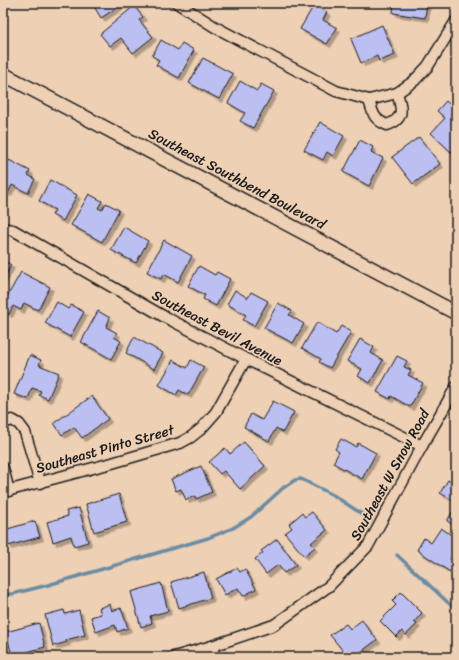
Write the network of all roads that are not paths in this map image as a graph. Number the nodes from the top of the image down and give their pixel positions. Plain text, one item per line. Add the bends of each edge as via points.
1 (177, 3) edge
2 (456, 21) edge
3 (3, 74) edge
4 (397, 93) junction
5 (369, 100) junction
6 (3, 228) edge
7 (456, 312) edge
8 (246, 359) junction
9 (456, 388) edge
10 (3, 423) edge
11 (422, 446) junction
12 (3, 468) edge
13 (40, 483) junction
14 (6, 492) edge
15 (212, 646) junction
16 (174, 657) edge
17 (215, 657) edge

1 - 5 street via 336,91
2 - 4 street via 428,66 414,81
3 - 7 street, Southeast Southbend Boulevard
4 - 5 street
4 - 5 street via 401,110 399,117 396,122 387,125 379,122 374,116
6 - 8 street, Southeast Bevil Avenue via 13,230 163,316
8 - 11 street, Southeast Bevil Avenue
8 - 13 street, Southeast Pinto Street via 216,412 202,429 191,437 180,443
9 - 11 street, Southeast W Snow Road
10 - 13 street via 12,420 22,427
11 - 15 street, Southeast W Snow Road via 368,546 329,586 274,625
12 - 14 street
13 - 14 street, Southeast Pinto Street
15 - 16 street, Southeast W Snow Road
15 - 17 street

